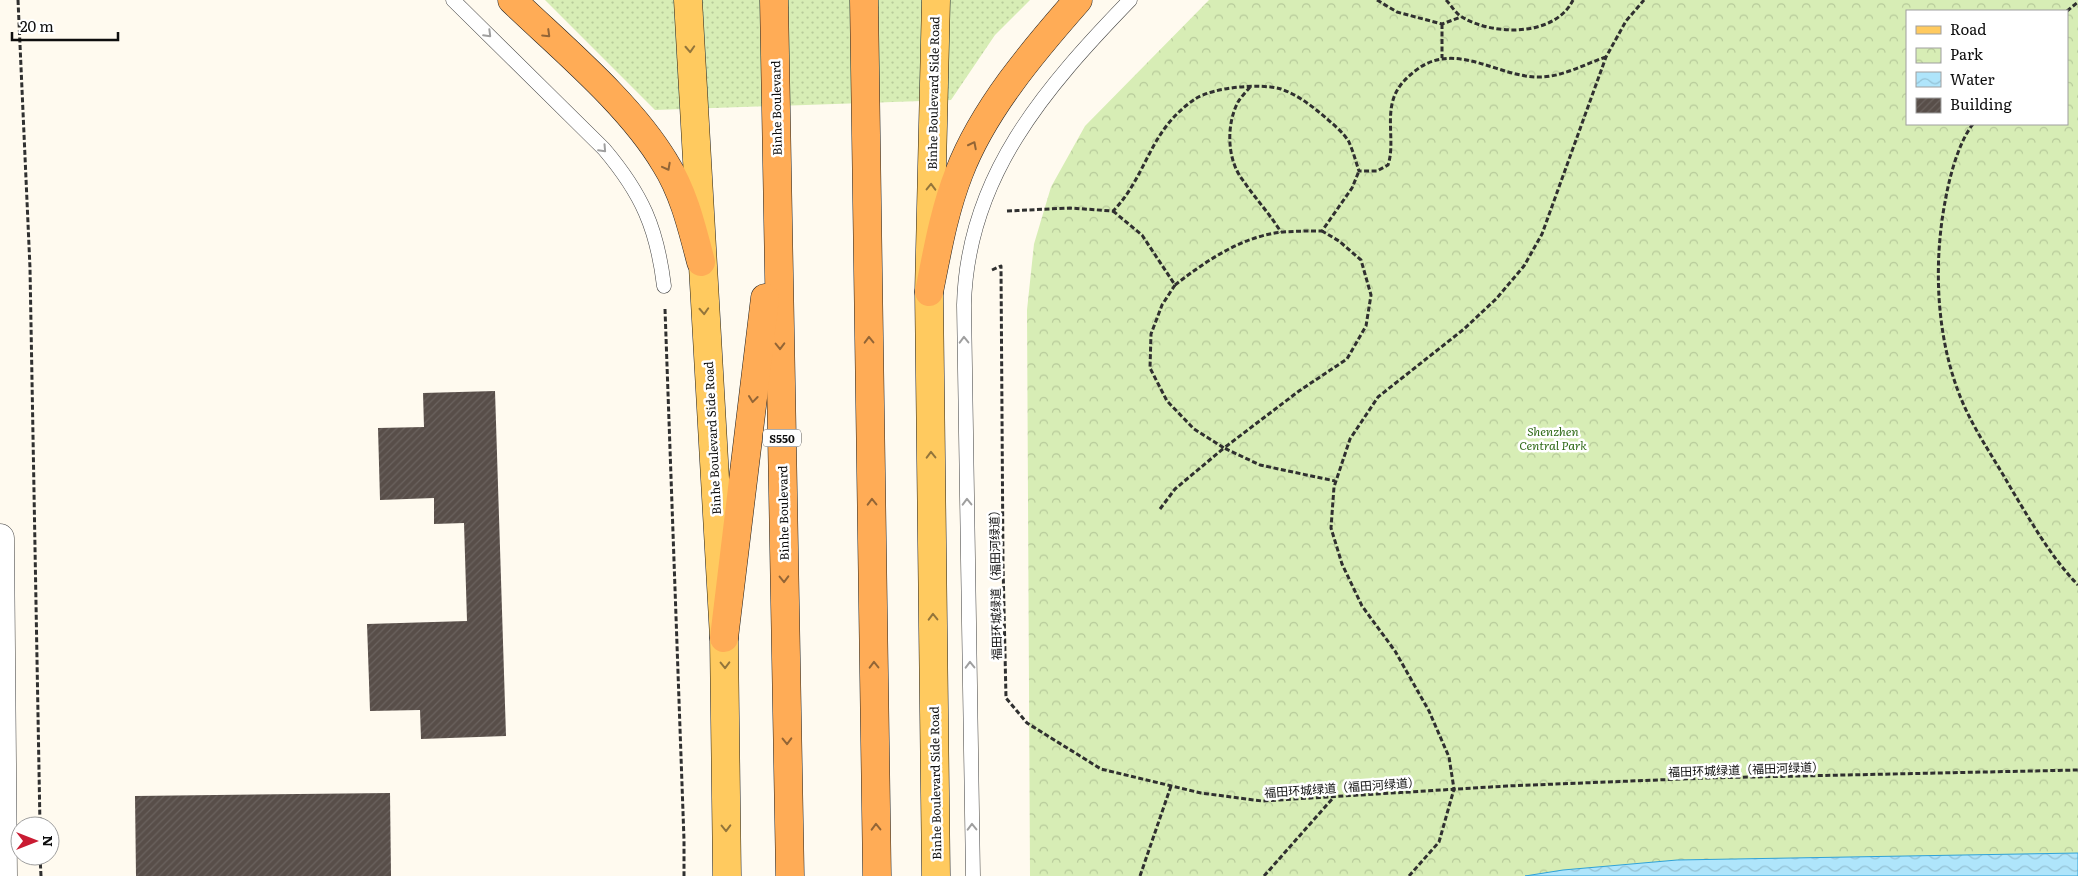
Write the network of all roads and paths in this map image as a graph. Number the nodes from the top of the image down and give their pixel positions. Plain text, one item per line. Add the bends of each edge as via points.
1 (18, 0) edge
2 (453, 0) edge
3 (512, 0) edge
4 (688, 0) edge
5 (774, 0) edge
6 (864, 0) edge
7 (936, 0) edge
8 (1078, 0) edge
9 (1130, 0) edge
10 (1377, 0) edge
11 (1446, 0) edge
12 (1573, 0) edge
13 (1644, 0) edge
14 (2078, 2) edge
15 (2068, 10) edge
16 (1461, 17) junction
17 (1442, 24) junction
18 (1606, 57) junction
19 (1442, 58) junction
20 (1251, 87) junction
21 (1973, 125) edge
22 (1360, 171) junction
23 (777, 194) junction
24 (1007, 211) dead end
25 (1113, 211) junction
26 (1322, 231) junction
27 (1281, 232) junction
28 (701, 262) junction
29 (1001, 266) dead end
30 (1175, 285) junction
31 (664, 286) joint
32 (929, 292) junction
33 (1224, 448) junction
34 (1335, 481) junction
35 (1160, 509) dead end
36 (0, 538) edge
37 (2078, 585) edge
38 (724, 638) junction
39 (2078, 770) edge
40 (1171, 786) junction
41 (1454, 789) junction
42 (1334, 797) junction
43 (40, 816) edge
44 (726, 870) edge
45 (3, 876) edge
46 (684, 876) edge
47 (790, 876) edge
48 (877, 876) edge
49 (936, 876) edge
50 (973, 876) edge
51 (1140, 876) edge
52 (1264, 876) edge
53 (1409, 876) edge

1 - 43 path via 30,268
2 -> 31 lane via 604,149 624,173 641,199 652,226
3 -> 28 highway via 648,136 685,204
4 -> 28 main road, Binhe Boulevard Side Road
5 - 23 highway, Binhe Boulevard / S550
48 -> 6 highway
32 -> 7 main road, Binhe Boulevard Side Road
32 -> 8 highway via 944,221 959,172 981,129 1044,38
50 -> 9 lane via 964,305 968,249 990,186 1014,141 1049,90
10 - 17 path via 1396,12
11 - 16 path
12 - 16 path via 1555,21 1521,31 1491,29
13 - 18 path via 1626,21
14 - 15 path
16 - 17 path
17 - 19 path
18 - 19 path via 1556,76 1539,78 1471,60
18 - 34 path via 1542,234 1524,266 1464,329 1378,397 1350,439
19 - 22 path via 1421,66 1404,80 1394,98 1388,165 1377,171
20 - 22 path via 1280,89 1308,102 1349,142
20 - 25 path via 1218,91 1197,98 1177,114 1159,136 1144,169
20 - 27 path via 1238,102 1231,127 1230,153 1241,178
21 - 37 path via 1950,176 1940,226 1937,261 1940,321 1956,382 1969,416 2030,520 2060,566
22 - 26 path
23 -> 38 highway
23 -> 47 highway, Binhe Boulevard / S550
24 - 25 path via 1070,208
25 - 30 path via 1142,235
26 - 27 path
26 - 33 path via 1340,241 1361,260 1371,295 1366,326 1347,359 1299,390
27 - 30 path via 1237,244
28 -> 38 main road, Binhe Boulevard Side Road
29 - 40 path, 福田环城绿道（福田河绿道） via 1006,698 1027,723 1101,769
30 - 33 path via 1162,305 1151,334 1150,368 1167,402 1194,429
31 - 46 path
49 -> 32 main road, Binhe Boulevard Side Road
33 - 34 path via 1260,465
33 - 35 path via 1175,489
34 - 41 path via 1331,528 1342,564 1362,606 1395,651 1429,711 1450,756
36 - 45 street
38 -> 44 main road, Binhe Boulevard Side Road
39 - 41 path, 福田环城绿道（福田河绿道） via 1706,778
40 - 42 path, 福田环城绿道（福田河绿道） via 1262,801
40 - 51 path
41 - 42 path, 福田环城绿道（福田河绿道）
41 - 53 path via 1439,842
42 - 52 path

